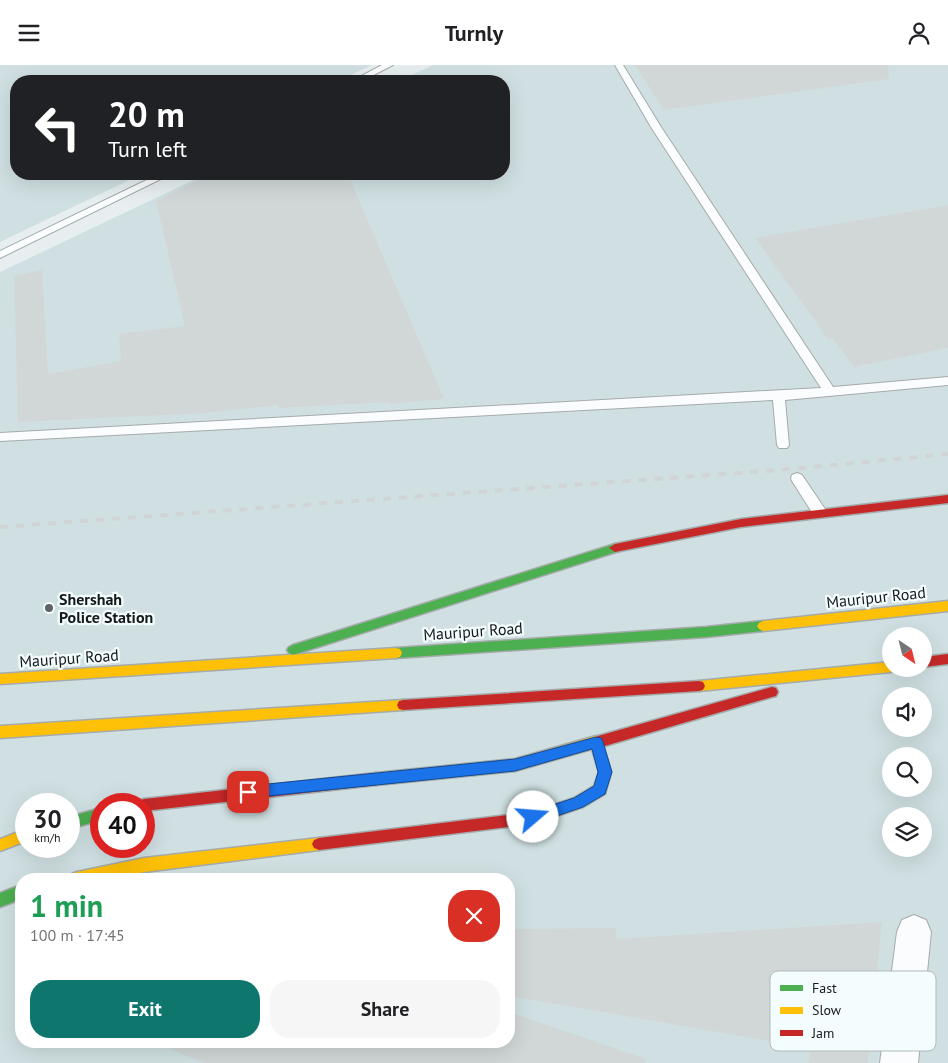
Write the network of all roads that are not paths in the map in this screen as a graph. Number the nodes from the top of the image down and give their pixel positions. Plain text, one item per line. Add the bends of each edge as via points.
1 (389, 65) edge
2 (619, 65) edge
3 (368, 75) edge
4 (154, 180) edge
5 (0, 255) edge
6 (948, 381) edge
7 (830, 392) junction
8 (779, 396) junction
9 (0, 437) edge
10 (783, 445) dead end
11 (797, 478) dead end
12 (948, 499) edge
13 (820, 513) junction
14 (948, 606) edge
15 (948, 659) edge
16 (932, 661) edge
17 (251, 663) junction
18 (882, 668) edge
19 (838, 673) junction
20 (0, 679) edge
21 (0, 732) edge
22 (596, 742) junction
23 (155, 804) edge
24 (15, 839) edge
25 (0, 845) edge
26 (106, 873) edge
27 (15, 894) edge
28 (0, 900) edge
29 (914, 932) dead end
30 (910, 971) edge

1 - 3 lane
2 - 7 lane via 656,127
4 - 5 lane
6 - 7 lane
7 - 8 lane
8 - 9 lane
8 - 10 lane
11 - 13 lane
12 - 13 main road
13 - 17 main road via 741,523 616,548
14 - 17 main road, Mauripur Road via 706,632
15 - 16 main road
17 - 20 main road, Mauripur Road
18 - 19 main road
19 - 21 main road via 723,684
19 - 22 main road
22 - 23 main road via 515,765
22 - 26 main road via 605,772 600,790 578,803 533,817 144,865
24 - 25 main road
27 - 28 main road
29 - 30 street

